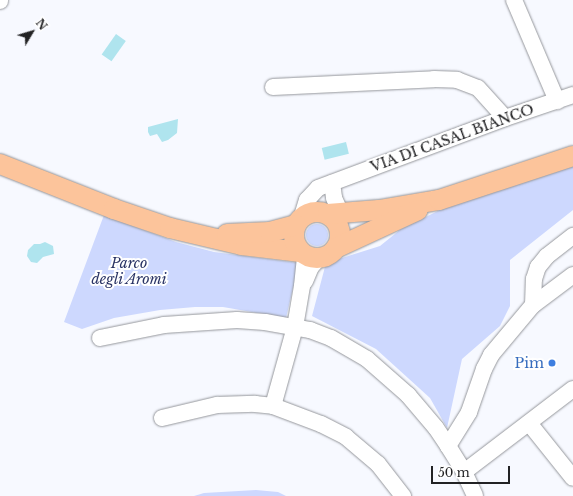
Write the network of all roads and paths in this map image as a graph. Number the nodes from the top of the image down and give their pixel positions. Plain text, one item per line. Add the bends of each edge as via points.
1 (514, 0) edge
2 (273, 87) dead end
3 (573, 95) edge
4 (557, 101) junction
5 (505, 118) junction
6 (573, 156) edge
7 (0, 164) edge
8 (325, 185) junction
9 (439, 200) junction
10 (334, 214) junction
11 (295, 223) junction
12 (203, 235) junction
13 (573, 236) edge
14 (336, 248) junction
15 (308, 255) junction
16 (573, 275) edge
17 (533, 305) junction
18 (296, 327) junction
19 (100, 338) dead end
20 (573, 389) edge
21 (273, 406) junction
22 (162, 418) dead end
23 (529, 424) junction
24 (448, 446) junction
25 (464, 472) junction
26 (573, 478) edge
27 (403, 496) edge
28 (475, 496) edge

1 - 4 street
2 - 5 street via 457,80 478,88
3 - 4 street, VIA DI CASAL BIANCO
4 - 5 street, VIA DI CASAL BIANCO
5 - 8 street, VIA DI CASAL BIANCO
6 - 9 main road
7 - 12 main road via 133,216
8 - 10 street via 334,198
8 - 11 street via 307,200
9 - 10 main road
9 - 14 main road
10 - 11 main road via 315,211
10 - 14 main road via 333,218 340,229
11 - 12 main road via 270,232
11 - 15 main road via 293,236 297,247
12 - 15 main road via 263,249
13 - 17 street via 547,256 538,267 534,279
14 - 15 main road via 332,253
15 - 18 street
16 - 17 street
17 - 24 street via 491,355 469,412
18 - 19 street via 237,320 199,322 150,327
18 - 21 street
18 - 24 street via 330,338 352,348 367,359 408,395
20 - 23 street
21 - 22 street via 217,405
21 - 27 street via 346,436 378,464
23 - 25 street
23 - 26 street
24 - 25 street
25 - 28 street

